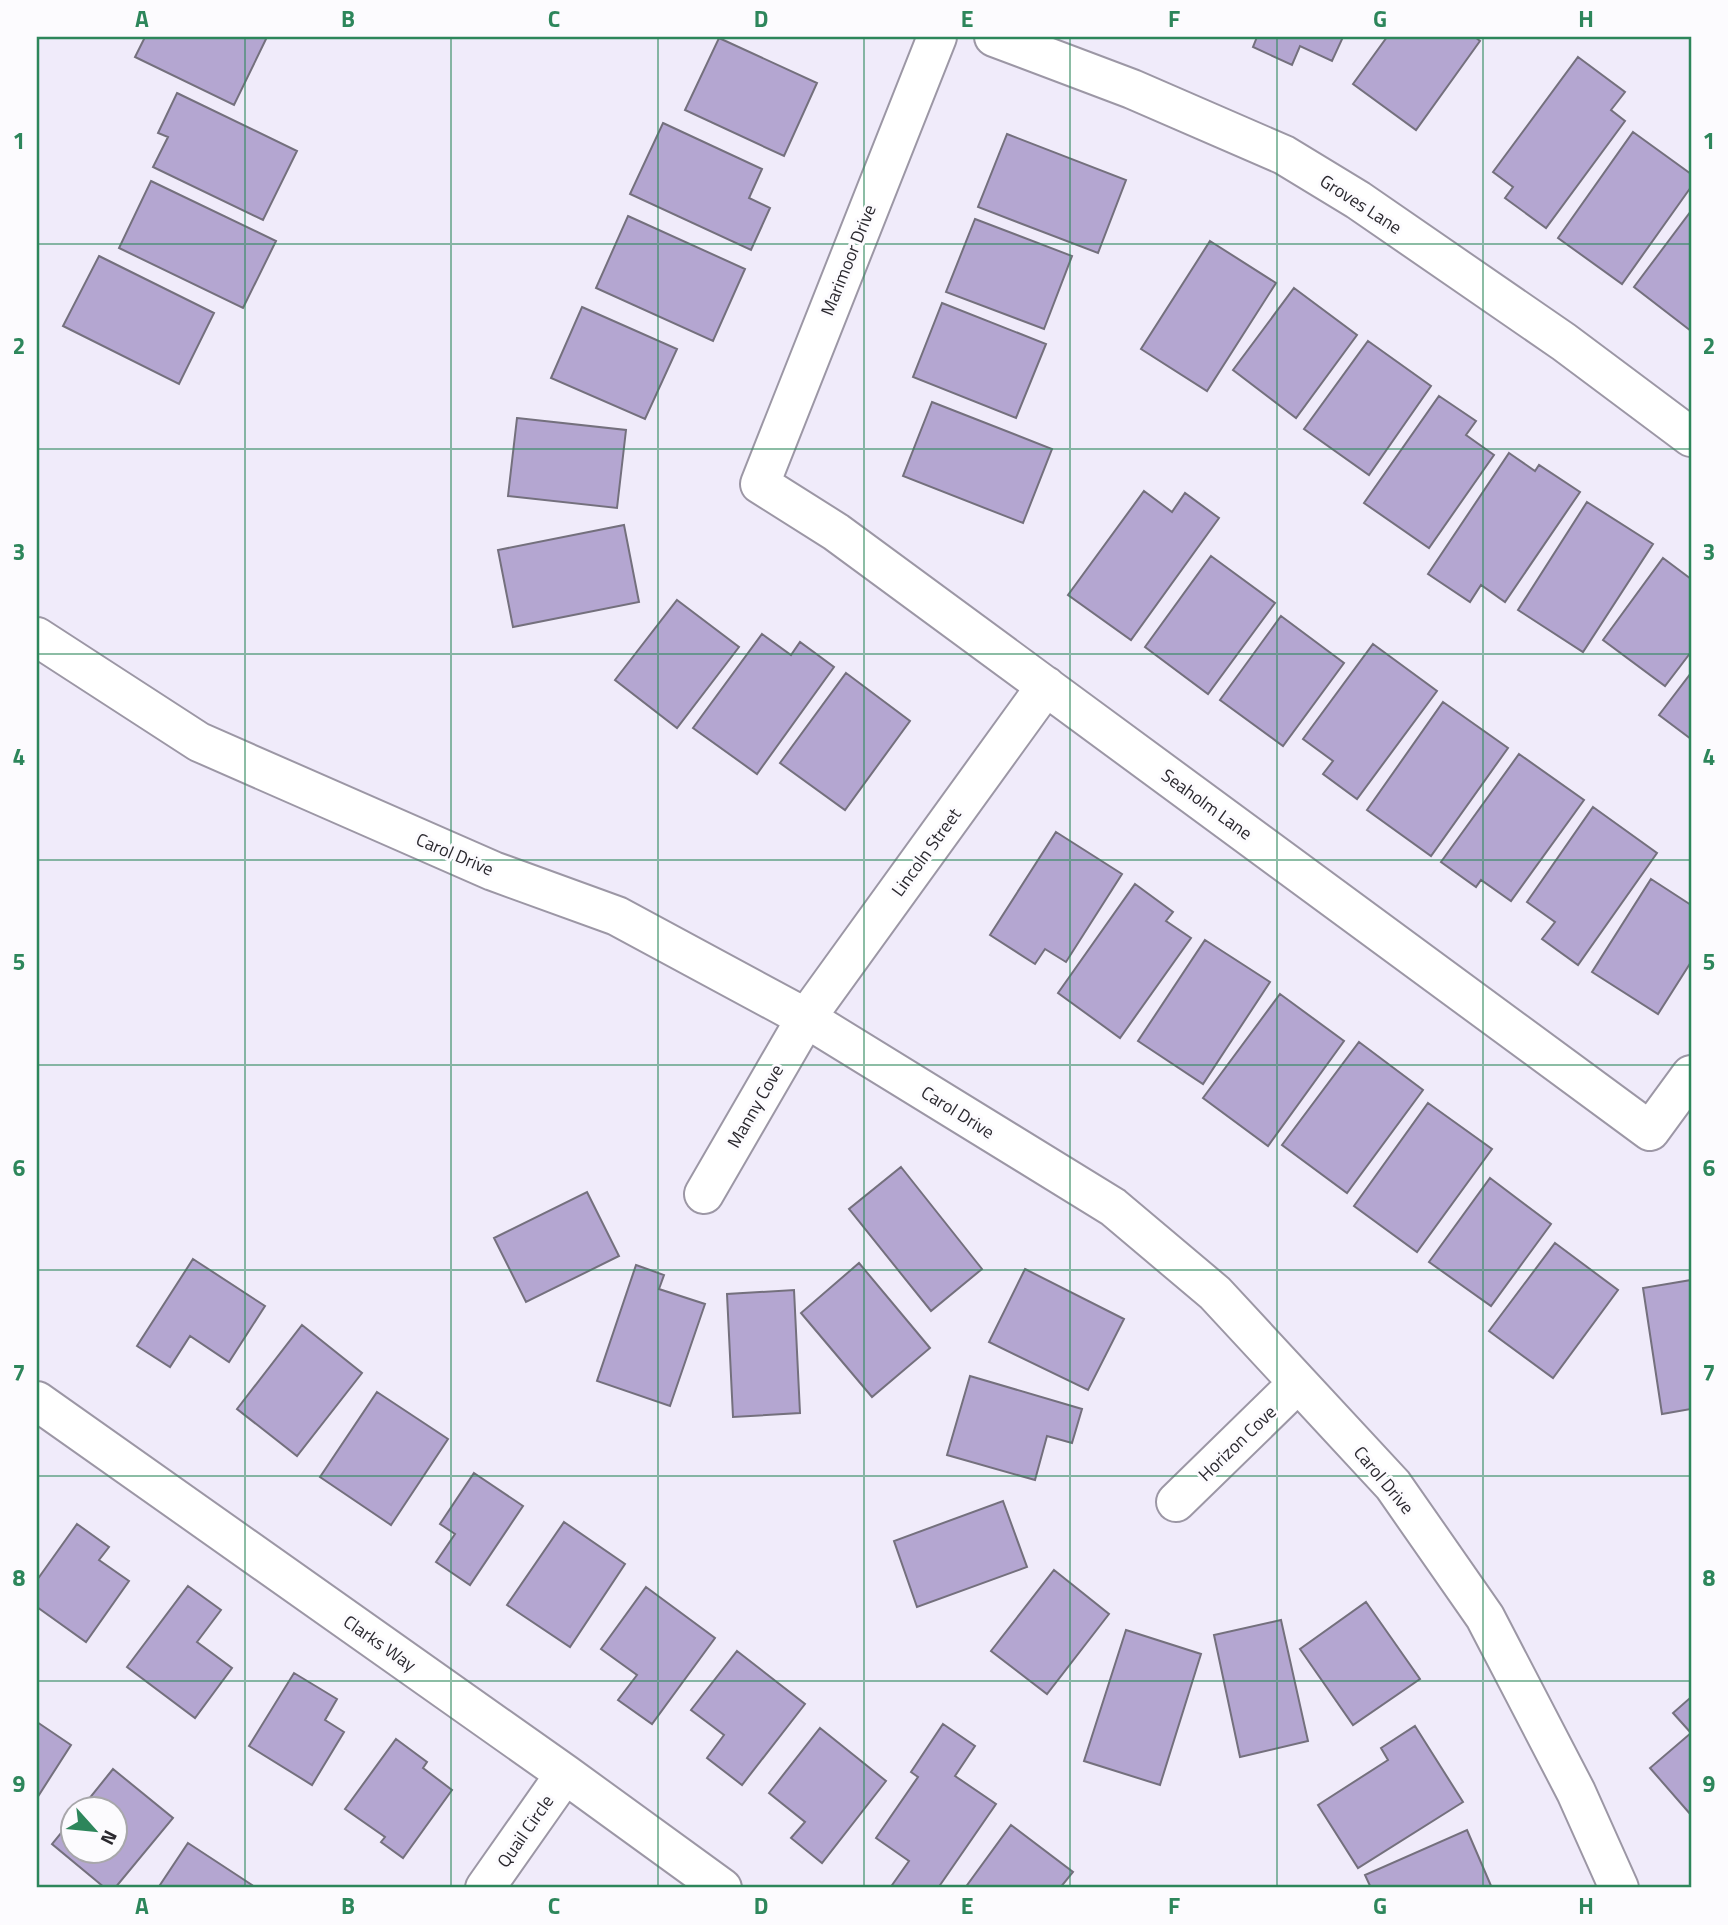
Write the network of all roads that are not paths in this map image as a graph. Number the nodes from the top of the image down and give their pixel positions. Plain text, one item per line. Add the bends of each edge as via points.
1 (937, 37) edge
2 (994, 37) edge
3 (1691, 437) edge
4 (760, 484) joint
5 (37, 637) edge
6 (1046, 686) junction
7 (806, 1018) junction
8 (1691, 1074) edge
9 (704, 1194) dead end
10 (1297, 1384) junction
11 (37, 1401) edge
12 (1176, 1502) dead end
13 (565, 1774) junction
14 (485, 1888) edge
15 (722, 1888) edge
16 (1619, 1888) edge

1 - 4 street, Marimoor Drive
2 - 3 street, Groves Lane via 1132,89 1284,155 1370,208 1564,342
4 - 6 street, Seaholm Lane via 836,532
5 - 7 street, Carol Drive via 199,742 493,871 617,916
6 - 7 street, Lincoln Street
6 - 8 street, Seaholm Lane via 1650,1131
7 - 9 street, Manny Cove
7 - 10 street, Carol Drive via 1113,1207 1215,1293
10 - 12 street, Horizon Cove
10 - 16 street, Carol Drive via 1393,1485 1485,1617 1576,1792
11 - 13 street, Clarks Way
13 - 14 street, Quail Circle
13 - 15 street, Clarks Way

